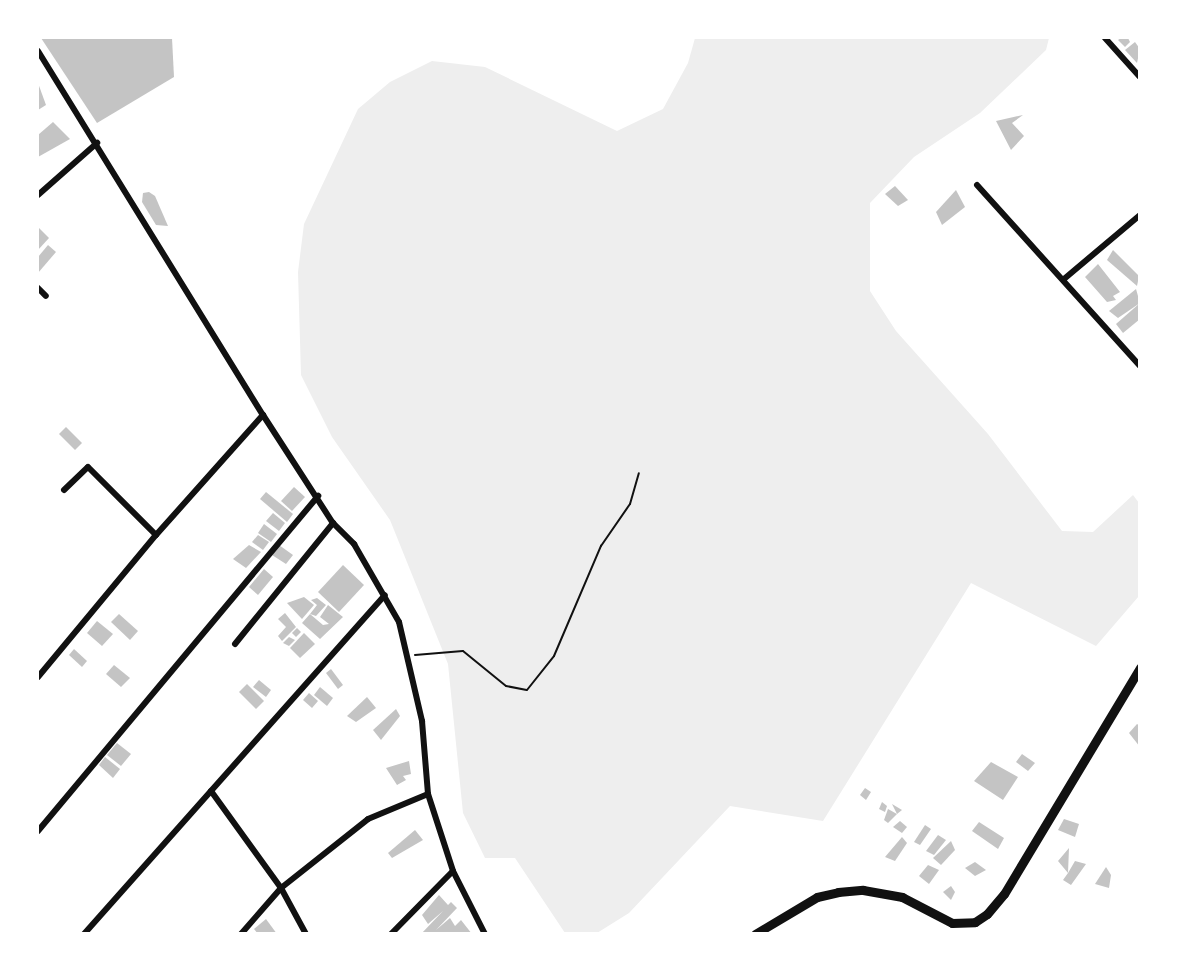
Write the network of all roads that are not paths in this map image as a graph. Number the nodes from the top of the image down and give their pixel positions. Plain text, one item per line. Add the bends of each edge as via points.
1 (1105, 38) edge
2 (38, 51) edge
3 (1140, 77) edge
4 (97, 143) junction
5 (977, 186) dead end
6 (38, 195) edge
7 (1140, 215) edge
8 (1064, 279) junction
9 (38, 288) edge
10 (46, 296) dead end
11 (1140, 366) edge
12 (263, 415) junction
13 (64, 490) dead end
14 (318, 496) junction
15 (333, 523) junction
16 (156, 535) junction
17 (385, 595) junction
18 (235, 644) dead end
19 (1137, 675) edge
20 (38, 677) edge
21 (211, 791) junction
22 (428, 794) junction
23 (38, 831) edge
24 (453, 870) junction
25 (281, 888) junction
26 (84, 933) edge
27 (241, 933) edge
28 (306, 933) edge
29 (391, 933) edge
30 (485, 933) edge
31 (755, 933) edge

1 - 3 street
2 - 4 street
4 - 6 street
4 - 12 street
5 - 8 street
7 - 8 street
8 - 11 street
9 - 10 street
12 - 14 street
12 - 16 street
13 - 16 street via 88,467
14 - 15 street
14 - 23 street
15 - 17 street via 354,544
15 - 18 street
16 - 20 street
17 - 21 street
17 - 22 street via 399,622 409,656 422,721
19 - 31 street via 1004,894 987,914 975,922 952,922 902,897 863,890 838,892 817,897
21 - 25 street
21 - 26 street
22 - 24 street
22 - 25 street via 368,819
24 - 29 street
24 - 30 street
25 - 27 street
25 - 28 street

